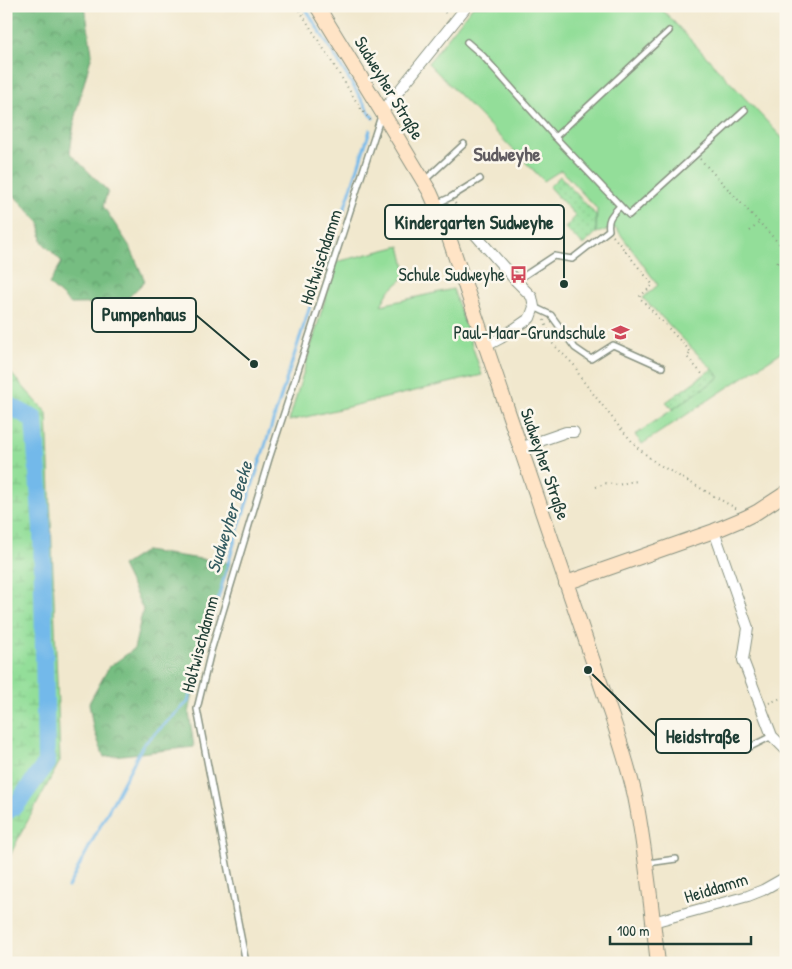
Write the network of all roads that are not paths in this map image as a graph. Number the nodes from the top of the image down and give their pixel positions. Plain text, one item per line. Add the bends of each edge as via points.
1 (316, 6) edge
2 (467, 6) edge
3 (669, 31) dead end
4 (467, 42) dead end
5 (746, 110) dead end
6 (382, 112) junction
7 (556, 137) junction
8 (464, 144) dead end
9 (480, 178) dead end
10 (423, 181) junction
11 (435, 204) junction
12 (620, 206) junction
13 (446, 226) junction
14 (516, 281) junction
15 (534, 307) junction
16 (486, 346) junction
17 (662, 367) dead end
18 (574, 432) dead end
19 (520, 448) junction
20 (786, 493) edge
21 (714, 531) junction
22 (566, 583) junction
23 (772, 736) junction
24 (746, 749) dead end
25 (786, 750) edge
26 (676, 859) dead end
27 (645, 864) junction
28 (786, 877) edge
29 (653, 922) junction
30 (246, 963) edge
31 (658, 963) edge

1 - 6 main road, Sudweyher Straße
2 - 6 street
3 - 7 lane
4 - 7 lane
5 - 12 lane via 629,215
6 - 10 main road, Sudweyher Straße
6 - 30 lane, Holtwischdamm via 269,459 210,650 197,709
7 - 12 lane
8 - 10 lane
9 - 11 lane
10 - 11 main road, Sudweyher Straße
11 - 13 main road, Sudweyher Straße
12 - 14 lane via 611,216 609,230 572,259 554,256
13 - 14 street via 465,223
13 - 16 main road, Sudweyher Straße
14 - 15 street via 532,297
15 - 16 street via 530,318 523,324
15 - 17 lane via 551,315 575,348 591,359 613,344
16 - 19 main road, Sudweyher Straße
18 - 19 street
19 - 22 main road, Sudweyher Straße
20 - 21 main road via 757,512
21 - 22 main road
21 - 23 street via 748,628 743,660
22 - 27 main road, Sudweyher Straße via 627,764
23 - 24 lane
23 - 25 street
26 - 27 lane
27 - 29 main road, Sudweyher Straße
28 - 29 street, Heiddamm via 748,896
29 - 31 main road, Sudweyher Straße

